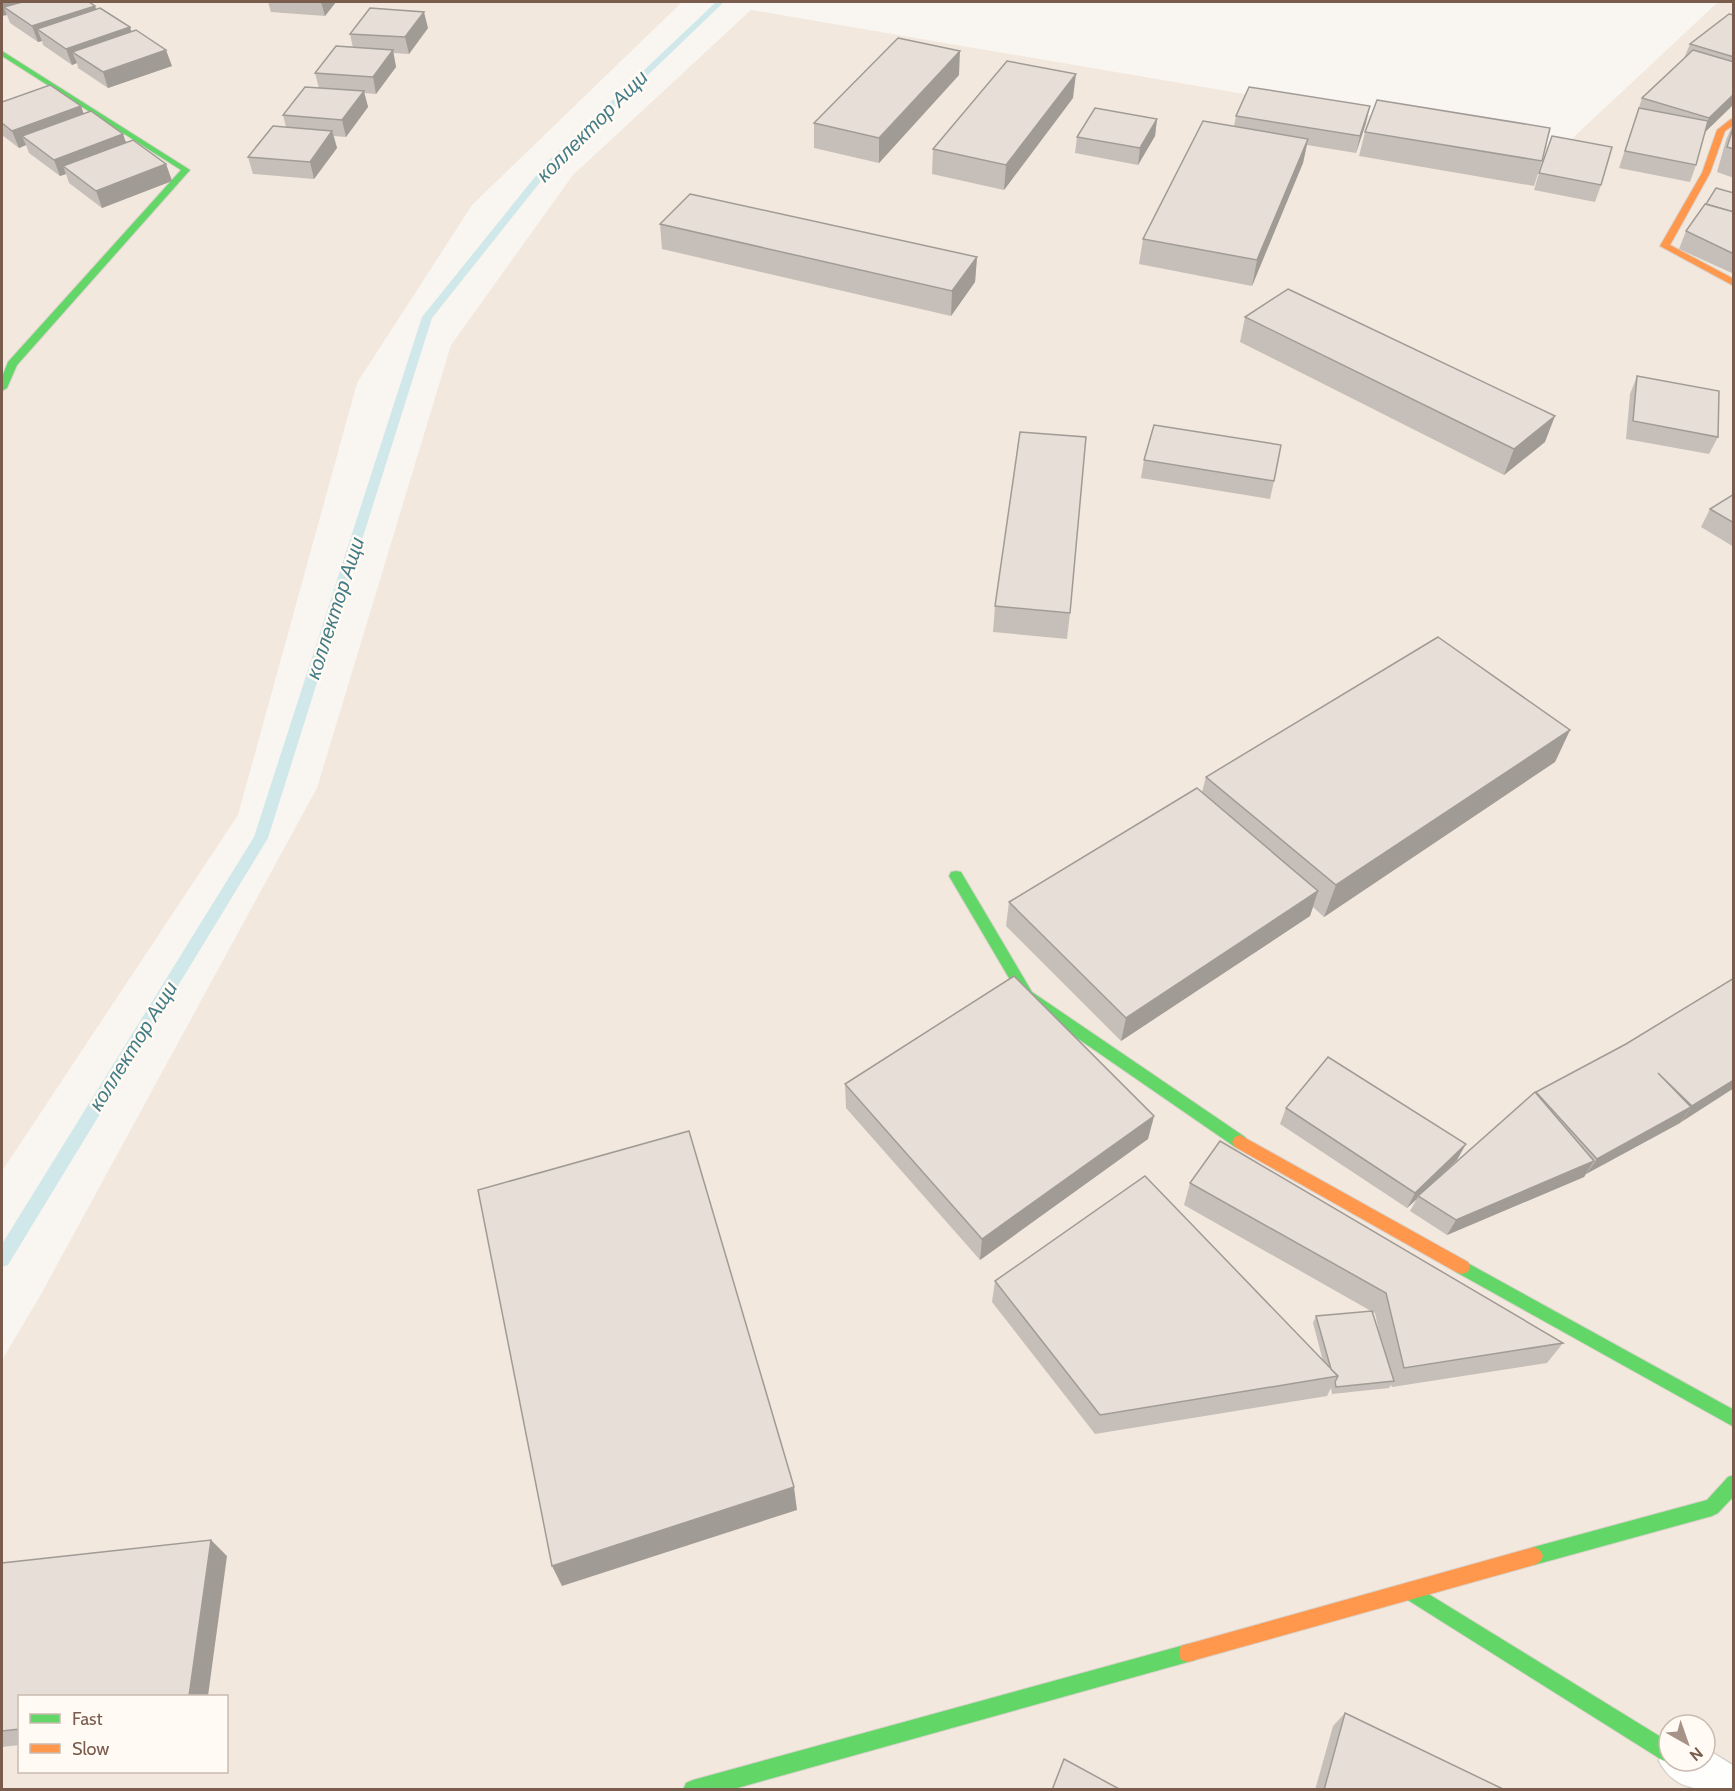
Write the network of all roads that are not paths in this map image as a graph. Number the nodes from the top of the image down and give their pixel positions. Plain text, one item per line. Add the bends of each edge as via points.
1 (2, 53) edge
2 (1734, 121) edge
3 (1734, 283) edge
4 (2, 388) edge
5 (956, 876) dead end
6 (1734, 1419) edge
7 (1734, 1484) edge
8 (1409, 1591) junction
9 (1657, 1746) edge
10 (1702, 1773) edge
11 (693, 1790) edge
12 (1729, 1790) edge

1 - 4 street via 186,170 12,364
2 - 3 street via 1721,130 1706,173 1665,246
5 - 6 street via 1027,996 1065,1023 1227,1135
7 - 8 street via 1712,1507
8 - 9 street
8 - 11 street
10 - 12 street

